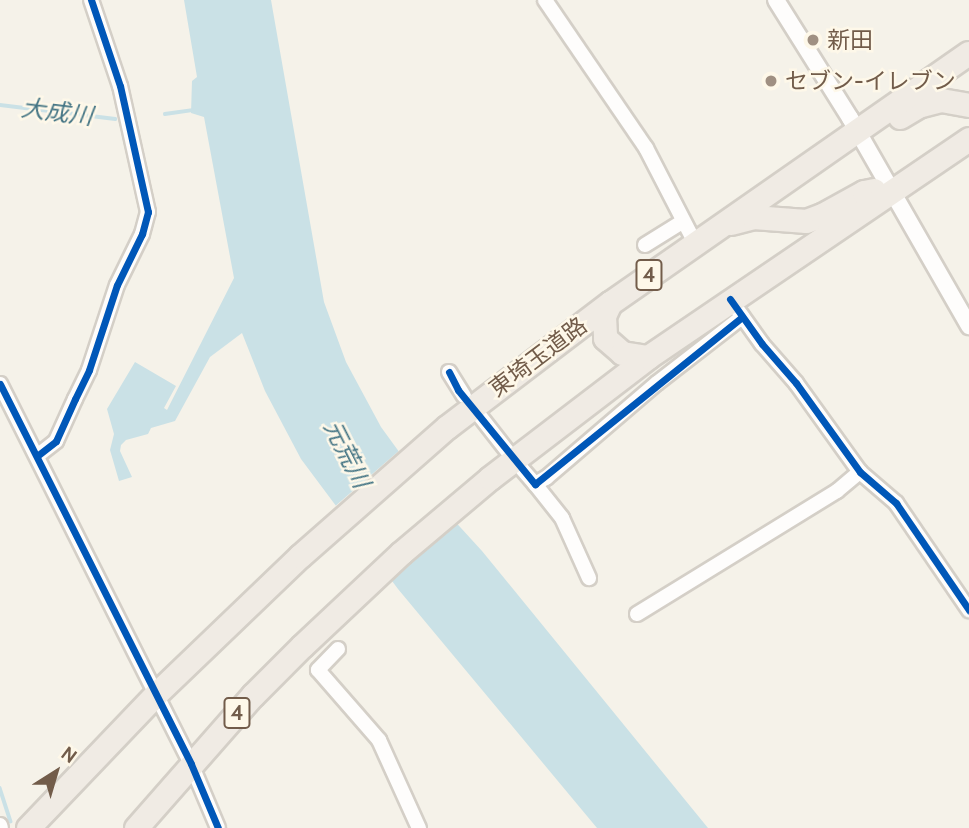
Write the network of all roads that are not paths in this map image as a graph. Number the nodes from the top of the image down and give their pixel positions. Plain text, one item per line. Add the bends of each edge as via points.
1 (91, 0) edge
2 (545, 0) edge
3 (776, 0) edge
4 (969, 53) edge
5 (969, 105) edge
6 (858, 132) junction
7 (969, 139) edge
8 (891, 191) junction
9 (682, 222) junction
10 (704, 237) junction
11 (645, 245) dead end
12 (610, 303) junction
13 (736, 308) junction
14 (969, 326) edge
15 (648, 357) junction
16 (449, 372) dead end
17 (0, 384) edge
18 (464, 396) dead end
19 (476, 411) dead end
20 (508, 452) dead end
21 (37, 456) junction
22 (523, 469) dead end
23 (860, 472) junction
24 (535, 484) junction
25 (589, 578) dead end
26 (969, 610) edge
27 (636, 614) dead end
28 (338, 649) dead end
29 (156, 694) junction
30 (191, 764) junction
31 (28, 828) edge
32 (136, 828) edge
33 (218, 828) edge
34 (419, 828) edge

1 - 21 street via 120,86 148,212 84,380 56,441
2 - 9 street via 646,148
3 - 6 street
4 - 6 highway, 東埼玉道路 / 4
5 - 6 highway, 4 via 930,102 887,125
6 - 8 street
6 - 10 highway, 東埼玉道路 / 4
7 - 8 highway, 4
8 - 10 highway, 4 via 864,192 806,220 753,217
8 - 13 highway, 4
8 - 14 street
9 - 10 street
9 - 11 street
10 - 12 highway, 東埼玉道路 / 4
12 - 15 highway, 4 via 604,316 605,338 622,353
12 - 29 highway, 東埼玉道路 / 4 via 447,427 300,556
13 - 15 highway, 4
13 - 23 street
13 - 24 street
15 - 30 highway, 4 via 491,478 345,605
16 - 18 street
17 - 21 street
19 - 20 street
21 - 29 street
22 - 24 street
23 - 26 street via 896,503
23 - 27 street via 837,491
24 - 25 street via 562,518
28 - 34 street via 318,670 379,740
29 - 30 street
29 - 31 highway, 東埼玉道路 / 4
30 - 32 highway, 4
30 - 33 street

